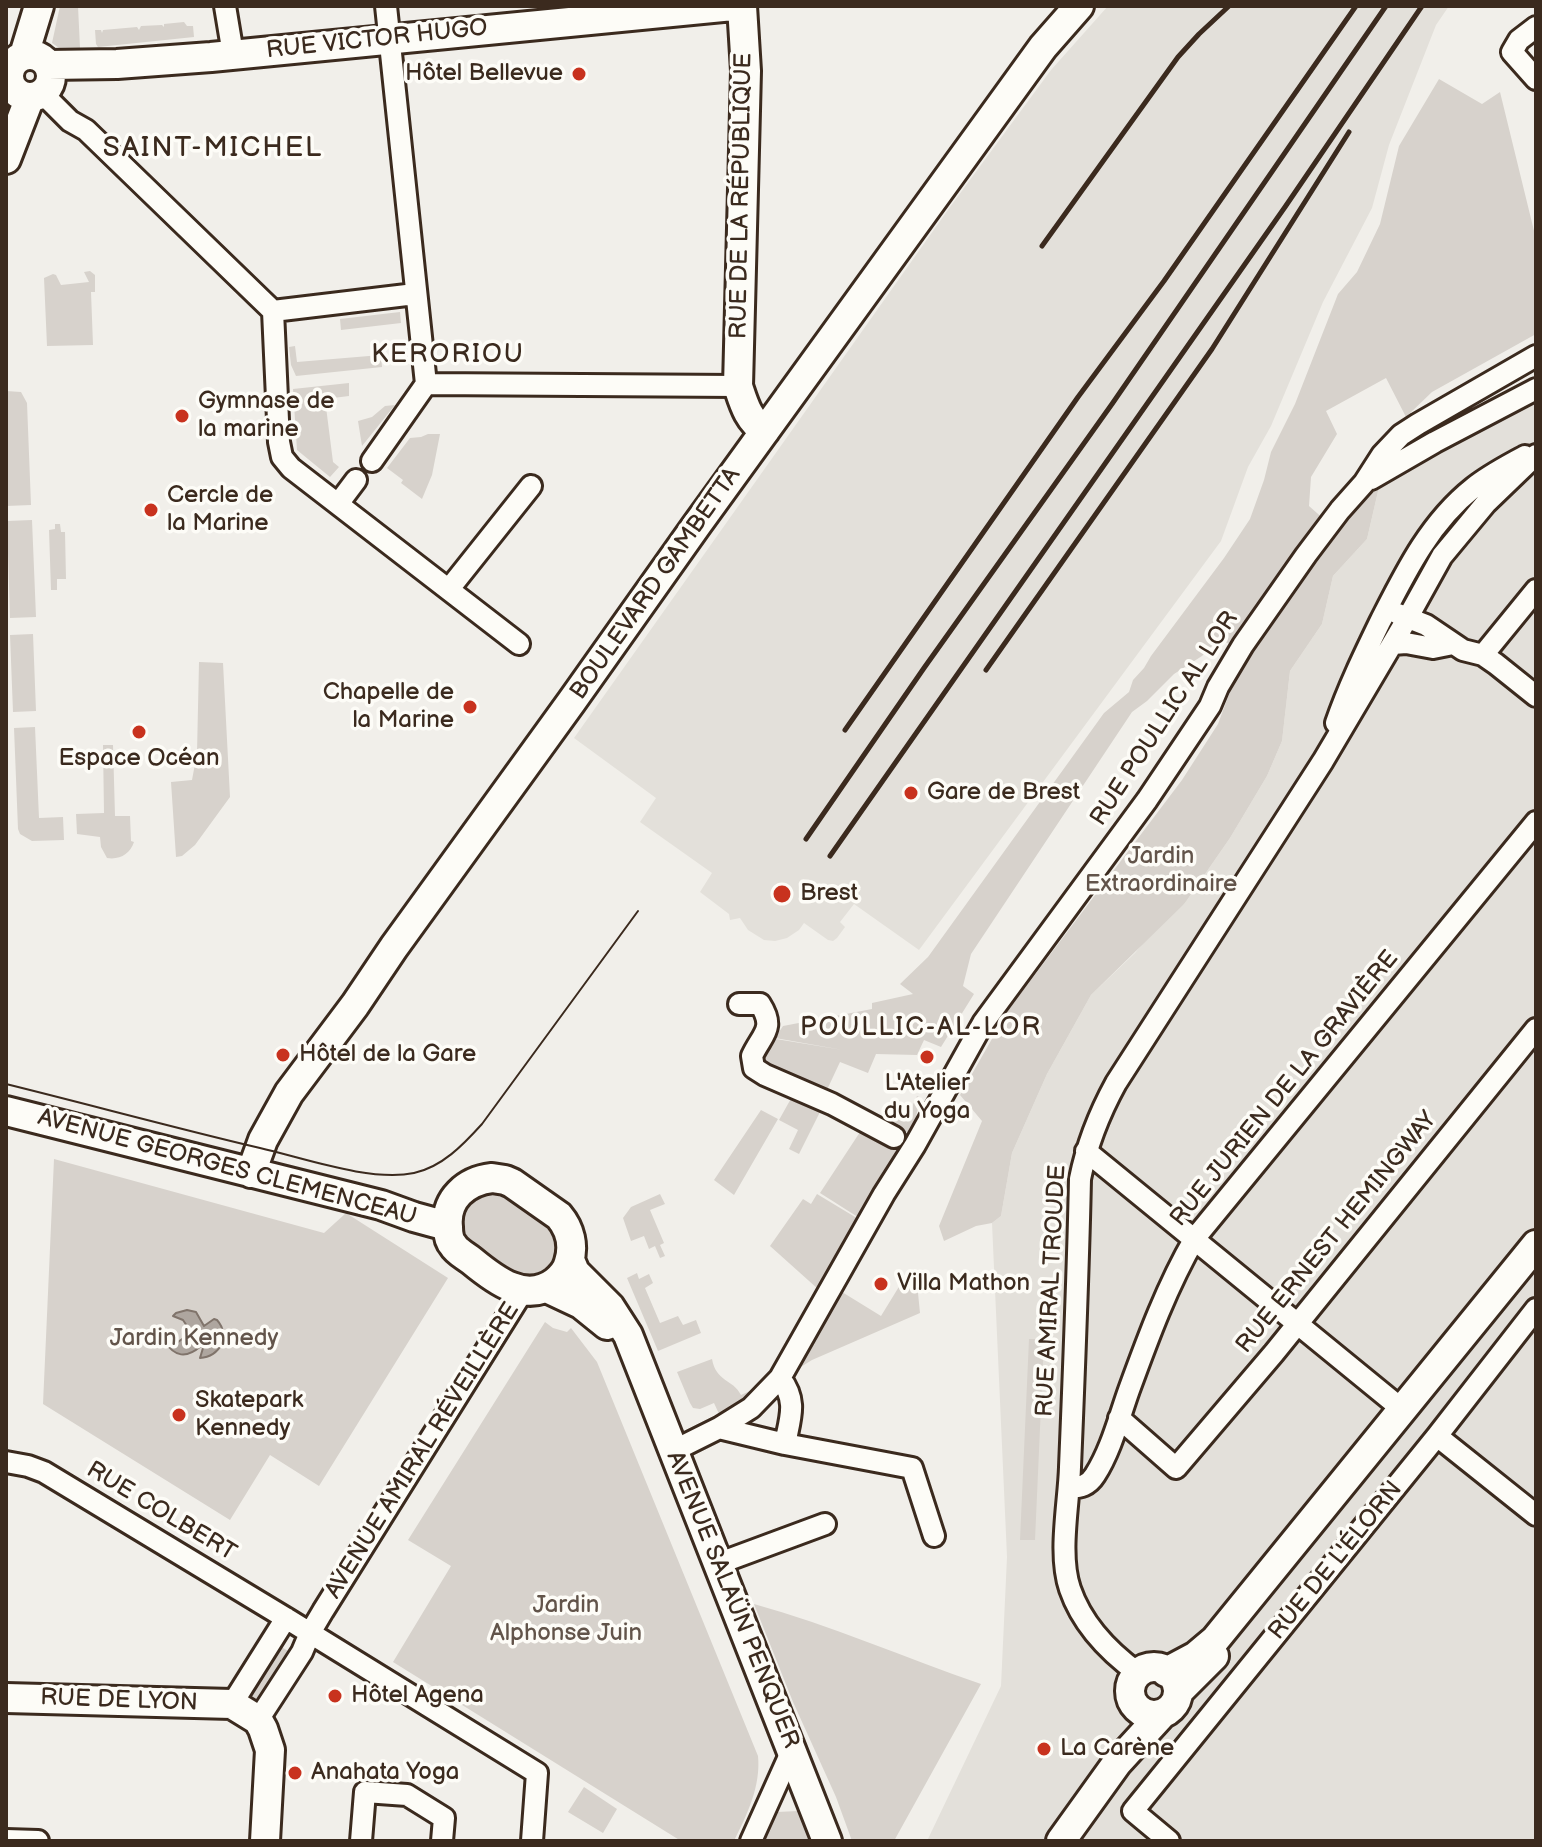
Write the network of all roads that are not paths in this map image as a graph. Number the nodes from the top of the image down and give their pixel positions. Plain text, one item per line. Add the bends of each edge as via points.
1 (39, 6) edge
2 (47, 6) edge
3 (225, 6) edge
4 (386, 6) edge
5 (733, 6) edge
6 (742, 6) edge
7 (1079, 6) edge
8 (565, 14) edge
9 (1536, 27) edge
10 (390, 39) junction
11 (233, 54) junction
12 (25, 76) edge
13 (1536, 79) edge
14 (6, 128) edge
15 (6, 159) edge
16 (415, 294) junction
17 (273, 311) junction
18 (1536, 356) edge
19 (426, 384) junction
20 (738, 386) junction
21 (1536, 389) edge
22 (1418, 424) junction
23 (759, 440) junction
24 (1417, 452) junction
25 (1536, 453) edge
26 (372, 461) dead end
27 (356, 480) dead end
28 (1364, 483) junction
29 (531, 486) dead end
30 (338, 504) junction
31 (1424, 588) junction
32 (449, 589) junction
33 (1536, 590) edge
34 (1387, 609) junction
35 (1407, 619) junction
36 (519, 644) dead end
37 (1393, 644) junction
38 (1453, 644) junction
39 (1483, 655) junction
40 (1536, 696) edge
41 (1323, 761) junction
42 (1536, 822) edge
43 (1528, 846) edge
44 (739, 1004) dead end
45 (1536, 1029) edge
46 (6, 1111) edge
47 (894, 1137) dead end
48 (1086, 1151) junction
49 (251, 1173) junction
50 (447, 1226) junction
51 (1195, 1238) junction
52 (1536, 1245) edge
53 (1536, 1258) edge
54 (570, 1260) junction
55 (535, 1289) junction
56 (1536, 1309) edge
57 (1297, 1324) junction
58 (636, 1359) junction
59 (780, 1378) junction
60 (1403, 1410) junction
61 (1119, 1418) junction
62 (719, 1428) junction
63 (1437, 1436) junction
64 (785, 1444) junction
65 (673, 1451) junction
66 (6, 1462) edge
67 (1069, 1488) junction
68 (1536, 1515) edge
69 (825, 1524) dead end
70 (934, 1536) dead end
71 (717, 1564) junction
72 (298, 1625) junction
73 (1138, 1673) junction
74 (1172, 1682) junction
75 (6, 1698) edge
76 (232, 1704) junction
77 (1148, 1710) junction
78 (258, 1720) junction
79 (792, 1750) junction
80 (6, 1840) edge
81 (38, 1841) edge
82 (265, 1841) edge
83 (361, 1841) edge
84 (442, 1841) edge
85 (532, 1841) edge
86 (751, 1841) edge
87 (827, 1841) edge
88 (1061, 1841) edge
89 (1169, 1841) edge

1 - 12 main road
2 - 12 main road
3 - 11 street
4 - 10 street
5 - 8 main road, RUE VICTOR HUGO
6 - 20 main road, RUE DE LA RÉPUBLIQUE via 746,71
7 - 23 main road, BOULEVARD GAMBETTA via 1043,47
8 - 10 main road, RUE VICTOR HUGO
9 - 13 street via 1512,52
10 - 11 main road, RUE VICTOR HUGO
10 - 16 street
11 - 12 main road, RUE VICTOR HUGO
12 - 14 main road
12 - 15 main road
12 - 17 street
16 - 17 street
16 - 19 street
17 - 30 street via 282,457
18 - 22 street, RUE POULLIC AL LOR
19 - 20 street
19 - 26 street
20 - 23 main road, RUE DE LA RÉPUBLIQUE
21 - 24 street
22 - 24 street via 1411,435
22 - 28 street, RUE POULLIC AL LOR via 1382,455
23 - 49 main road, BOULEVARD GAMBETTA via 289,1093
24 - 28 street
25 - 31 street, RUE AMIRAL TROUDE via 1465,527
25 - 34 street, RUE AMIRAL TROUDE via 1474,487 1441,519
27 - 30 street
28 - 59 street, RUE POULLIC AL LOR via 1243,645 1210,706 1147,800 990,1013
29 - 32 street
30 - 32 street
31 - 35 street, RUE AMIRAL TROUDE
31 - 38 street
32 - 36 street
33 - 39 street
34 - 35 street
34 - 41 street, RUE AMIRAL TROUDE via 1346,695
35 - 37 street, RUE AMIRAL TROUDE
35 - 38 street
37 - 38 street
37 - 41 street, RUE AMIRAL TROUDE
38 - 39 street
39 - 40 street
41 - 48 street, RUE AMIRAL TROUDE via 1116,1083
42 - 43 street, RUE JURIEN DE LA GRAVIÈRE
43 - 51 street, RUE JURIEN DE LA GRAVIÈRE
44 - 47 street via 760,1004 768,1017 752,1056 754,1068
45 - 57 street, RUE ERNEST HEMINGWAY
46 - 49 main road, AVENUE GEORGES CLEMENCEAU
48 - 51 street
48 - 67 street, RUE AMIRAL TROUDE via 1080,1179
49 - 50 main road, AVENUE GEORGES CLEMENCEAU
50 - 54 main road via 452,1201 464,1188 487,1178 505,1180 565,1223
50 - 55 main road via 452,1245 499,1281
51 - 57 street
51 - 61 street, RUE JURIEN DE LA GRAVIÈRE via 1165,1298
52 - 60 main road, RUE DE L'ÉLORN
53 - 74 main road, RUE DE L'ÉLORN via 1221,1649
54 - 55 main road via 561,1277
54 - 58 main road, AVENUE SALAÜN PENQUER via 623,1326
55 - 58 main road, AVENUE SALAÜN PENQUER via 591,1310
55 - 72 street, AVENUE AMIRAL RÉVEILLÈRE via 323,1611
56 - 63 street, RUE DE L'ÉLORN
57 - 60 street
57 - 61 street, RUE ERNEST HEMINGWAY via 1176,1468
58 - 65 main road, AVENUE SALAÜN PENQUER
59 - 62 street, RUE POULLIC AL LOR via 758,1402
59 - 64 street via 792,1411
60 - 74 main road, RUE DE L'ÉLORN via 1215,1640
61 - 67 street, RUE JURIEN DE LA GRAVIÈRE via 1094,1478 1083,1487
62 - 64 street
62 - 65 street, RUE POULLIC AL LOR
63 - 68 street
63 - 89 street, RUE DE L'ÉLORN via 1133,1811
64 - 70 street via 912,1468
65 - 71 main road, AVENUE SALAÜN PENQUER
66 - 72 street, RUE COLBERT via 44,1472
67 - 73 street, RUE AMIRAL TROUDE via 1064,1546 1068,1585 1100,1639
69 - 71 street
71 - 79 main road, AVENUE SALAÜN PENQUER
72 - 76 street, AVENUE AMIRAL RÉVEILLÈRE
72 - 78 street, AVENUE AMIRAL RÉVEILLÈRE via 302,1652
72 - 85 street, RUE COLBERT via 537,1773
73 - 74 main road via 1159,1668
73 - 77 main road via 1130,1696
74 - 77 main road via 1175,1704 1170,1710
75 - 76 main road, RUE DE LYON
76 - 78 main road
77 - 88 main road
78 - 82 main road via 270,1750
79 - 86 street
79 - 87 main road, AVENUE SALAÜN PENQUER
80 - 81 street
83 - 84 street via 365,1792 407,1795 444,1818

